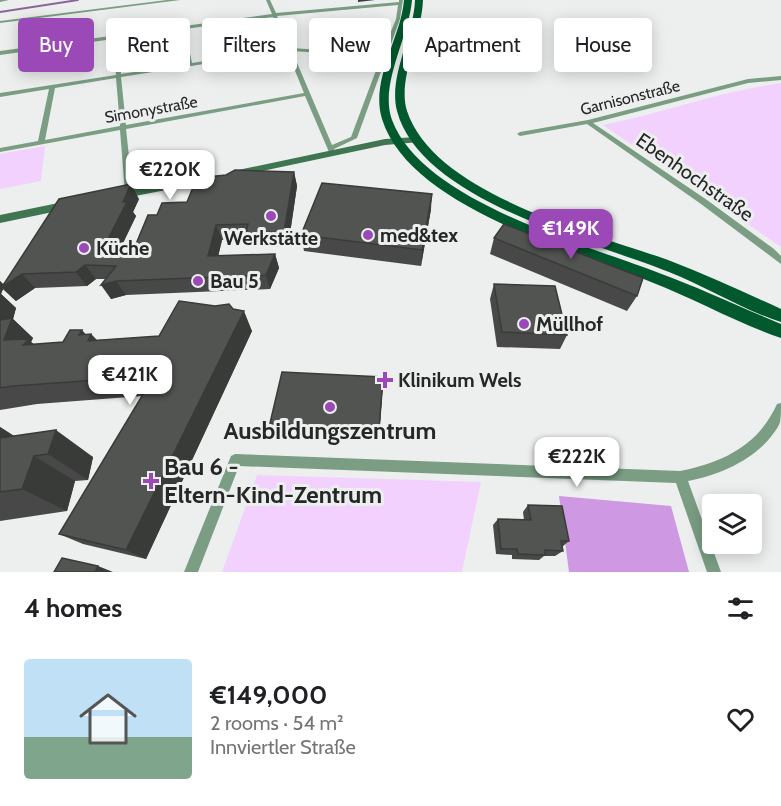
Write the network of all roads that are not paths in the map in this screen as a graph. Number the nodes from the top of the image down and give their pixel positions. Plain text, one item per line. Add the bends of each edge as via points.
1 (7, 0) edge
2 (178, 0) edge
3 (268, 0) edge
4 (334, 0) edge
5 (419, 0) edge
6 (0, 1) edge
7 (403, 1) edge
8 (340, 8) junction
9 (274, 15) junction
10 (275, 18) edge
11 (0, 22) edge
12 (190, 27) edge
13 (106, 39) edge
14 (391, 39) edge
15 (0, 54) edge
16 (202, 63) edge
17 (190, 65) edge
18 (119, 72) edge
19 (145, 72) edge
20 (297, 72) edge
21 (379, 72) edge
22 (119, 76) junction
23 (781, 78) edge
24 (52, 87) junction
25 (306, 94) junction
26 (0, 95) edge
27 (588, 122) junction
28 (123, 128) junction
29 (520, 134) dead end
30 (417, 142) junction
31 (40, 143) junction
32 (399, 144) junction
33 (0, 150) edge
34 (332, 151) junction
35 (129, 193) junction
36 (106, 198) edge
37 (84, 202) edge
38 (0, 219) edge
39 (781, 261) edge
40 (781, 316) edge
41 (781, 331) edge
42 (781, 408) edge
43 (680, 477) junction
44 (192, 572) edge
45 (714, 572) edge

1 - 6 street
2 - 11 street
3 - 9 street
4 - 8 street
5 - 30 main road via 418,25 400,92 402,113
7 - 8 street
7 - 14 street
7 - 32 main road via 405,25 384,93 387,120
8 - 9 street
9 - 10 street
9 - 12 street
13 - 15 street
16 - 17 street
18 - 22 street
19 - 22 street
20 - 25 street
21 - 34 street via 354,138
22 - 24 street
22 - 28 street
23 - 27 street, Garnisonstraße via 748,81
24 - 26 street
24 - 31 street
25 - 28 street, Simonystraße
25 - 34 street
27 - 29 street, Garnisonstraße
27 - 39 street, Ebenhochstraße
28 - 31 street, Simonystraße
28 - 35 street
30 - 32 main road
30 - 40 main road via 457,178 499,201 662,263
31 - 33 street, Simonystraße
32 - 34 main road
32 - 41 main road via 444,186 489,211
34 - 35 main road
35 - 36 main road
37 - 38 main road
42 - 43 street via 762,440 705,473
43 - 44 street via 235,460
43 - 45 street

